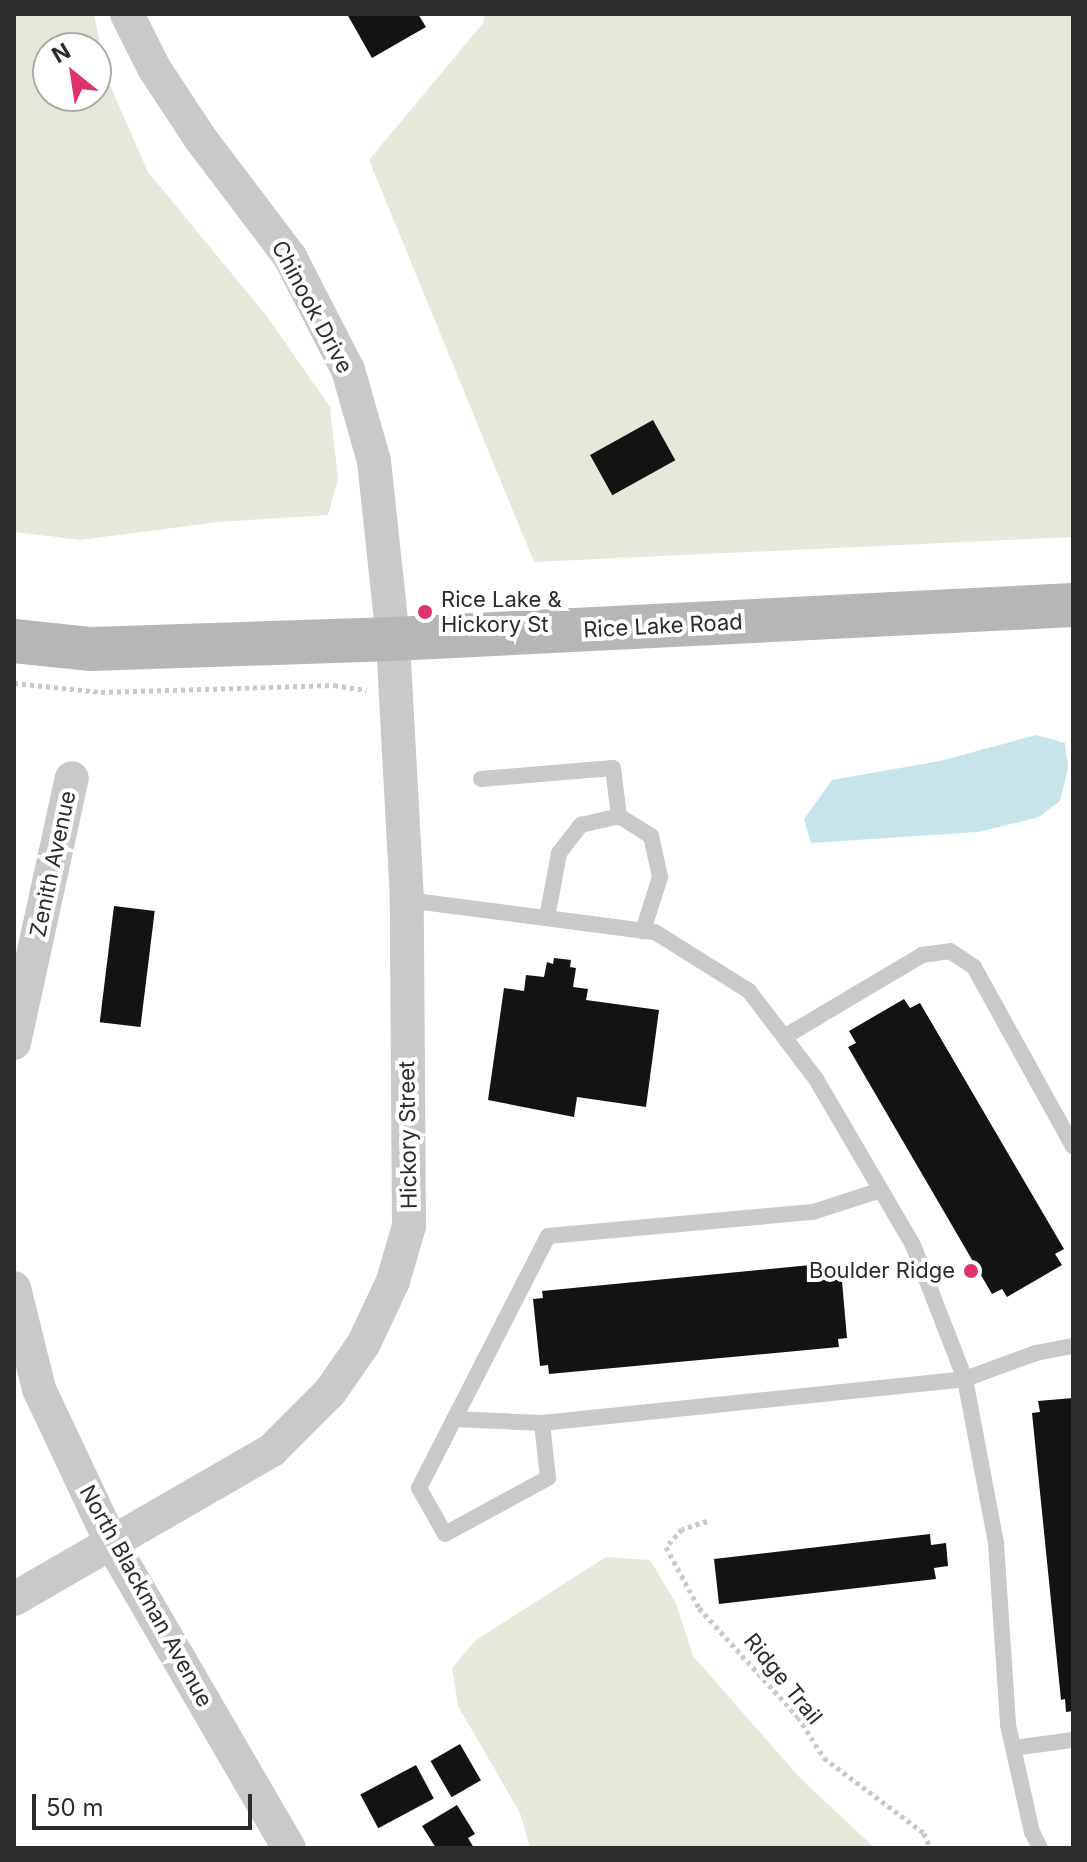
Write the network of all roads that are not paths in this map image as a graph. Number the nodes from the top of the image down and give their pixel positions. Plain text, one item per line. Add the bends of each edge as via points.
1 (127, 14) edge
2 (1073, 605) edge
3 (393, 639) junction
4 (14, 641) edge
5 (72, 778) dead end
6 (481, 779) dead end
7 (619, 816) junction
8 (552, 892) junction
9 (407, 900) junction
10 (523, 914) junction
11 (547, 918) junction
12 (643, 931) junction
13 (784, 1037) junction
14 (14, 1043) edge
15 (1073, 1146) edge
16 (881, 1190) junction
17 (14, 1288) edge
18 (1073, 1346) edge
19 (965, 1379) junction
20 (454, 1419) junction
21 (542, 1423) junction
22 (112, 1544) junction
23 (14, 1599) edge
24 (1073, 1740) edge
25 (1013, 1748) junction
26 (289, 1848) edge
27 (1040, 1848) edge

1 - 3 street, Chinook Drive via 192,126 290,257 348,370 374,461
2 - 3 main road, Rice Lake Road
3 - 4 main road, Rice Lake Road via 92,649
3 - 9 street, Hickory Street
5 - 14 street, Zenith Avenue
6 - 7 lane via 613,768
7 - 8 lane via 581,825 559,853
7 - 12 lane via 651,836 660,877
8 - 10 lane
8 - 11 lane
9 - 10 lane
9 - 22 street, Hickory Street via 409,1226 393,1281 364,1343 330,1392 272,1450
10 - 11 lane
11 - 12 lane
12 - 13 lane via 655,932 749,991
13 - 15 lane via 922,955 950,951 974,967
13 - 16 lane via 816,1079
16 - 19 lane via 913,1245
16 - 20 lane via 813,1212 548,1236
17 - 22 street, North Blackman Avenue via 39,1389
18 - 19 lane via 1036,1353
19 - 21 lane
19 - 25 lane via 996,1543
20 - 21 lane
20 - 21 lane via 419,1488 445,1534 548,1478
22 - 23 street, Hickory Street
22 - 26 street, North Blackman Avenue
24 - 25 lane
25 - 27 lane

